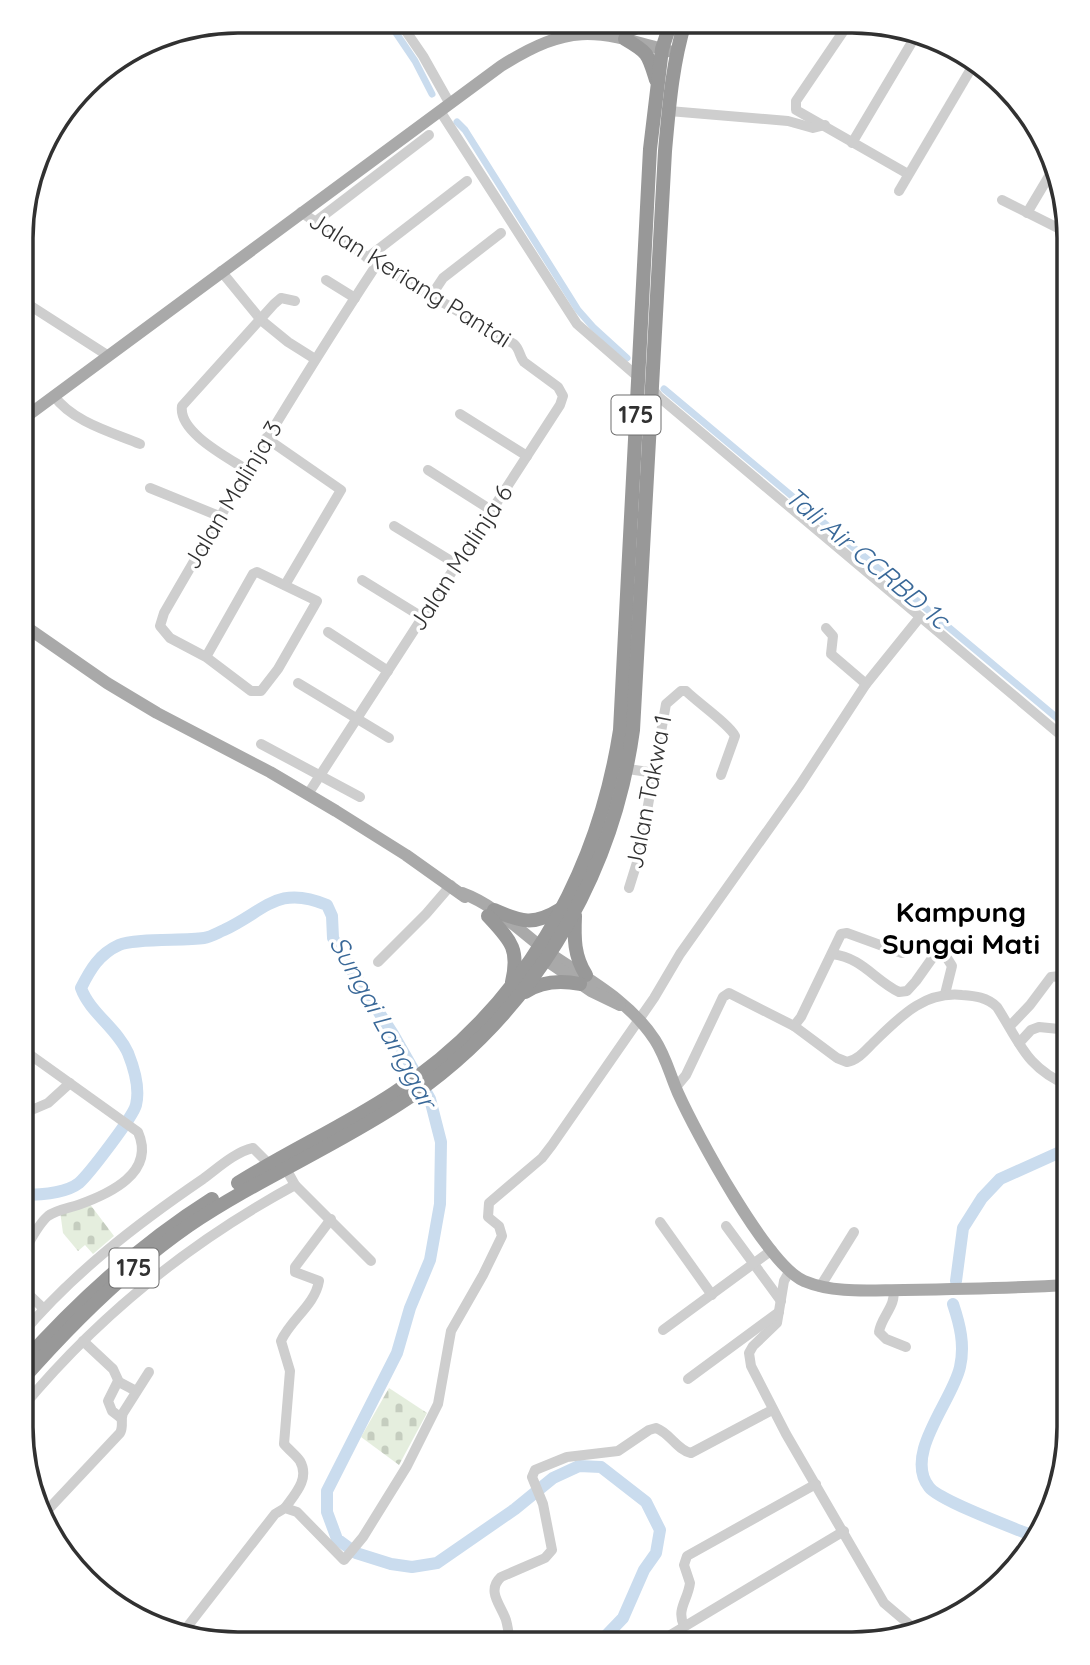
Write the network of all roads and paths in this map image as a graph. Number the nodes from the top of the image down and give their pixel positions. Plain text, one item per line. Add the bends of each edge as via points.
1 (564, 33) edge
2 (607, 33) edge
3 (629, 33) edge
4 (670, 33) edge
5 (678, 33) edge
6 (842, 33) edge
7 (407, 34) edge
8 (626, 35) junction
9 (912, 42) edge
10 (670, 48) junction
11 (970, 71) edge
12 (657, 85) junction
13 (445, 107) junction
14 (668, 111) junction
15 (825, 125) junction
16 (429, 135) dead end
17 (413, 139) junction
18 (852, 143) junction
19 (382, 162) junction
20 (362, 168) junction
21 (908, 174) junction
22 (1048, 178) edge
23 (370, 179) junction
24 (467, 181) dead end
25 (899, 191) dead end
26 (1002, 200) dead end
27 (301, 212) junction
28 (1027, 213) junction
29 (315, 222) junction
30 (1056, 227) edge
31 (501, 233) dead end
32 (367, 258) junction
33 (377, 264) junction
34 (222, 271) junction
35 (326, 280) dead end
36 (431, 296) junction
37 (355, 298) junction
38 (295, 301) dead end
39 (33, 307) edge
40 (261, 320) junction
41 (519, 348) joint
42 (107, 355) junction
43 (314, 359) junction
44 (638, 377) junction
45 (651, 387) junction
46 (54, 396) junction
47 (33, 412) edge
48 (460, 414) dead end
49 (266, 438) junction
50 (140, 444) dead end
51 (527, 456) junction
52 (247, 470) junction
53 (428, 470) dead end
54 (150, 488) dead end
55 (491, 510) junction
56 (219, 516) junction
57 (394, 526) dead end
58 (456, 564) junction
59 (362, 580) dead end
60 (285, 585) junction
61 (920, 617) junction
62 (422, 618) junction
63 (826, 628) dead end
64 (328, 632) dead end
65 (33, 634) edge
66 (206, 657) junction
67 (388, 671) junction
68 (298, 683) dead end
69 (866, 684) junction
70 (357, 720) junction
71 (1057, 732) edge
72 (389, 738) dead end
73 (261, 744) dead end
74 (628, 769) junction
75 (655, 773) junction
76 (721, 775) dead end
77 (320, 776) junction
78 (308, 794) junction
79 (360, 797) dead end
80 (629, 888) dead end
81 (457, 889) junction
82 (569, 910) junction
83 (491, 913) junction
84 (543, 953) junction
85 (902, 953) dead end
86 (832, 954) junction
87 (378, 962) dead end
88 (1056, 976) edge
89 (583, 980) junction
90 (515, 993) junction
91 (945, 994) junction
92 (639, 1021) junction
93 (794, 1026) junction
94 (1010, 1027) junction
95 (1056, 1029) edge
96 (1019, 1043) junction
97 (33, 1057) edge
98 (1056, 1079) edge
99 (70, 1083) junction
100 (676, 1087) junction
101 (410, 1089) junction
102 (33, 1108) edge
103 (270, 1164) junction
104 (285, 1167) junction
105 (295, 1185) junction
106 (331, 1219) junction
107 (660, 1222) dead end
108 (726, 1226) dead end
109 (855, 1232) dead end
110 (33, 1239) edge
111 (772, 1250) junction
112 (371, 1261) dead end
113 (754, 1265) junction
114 (789, 1272) junction
115 (1056, 1286) edge
116 (820, 1287) junction
117 (893, 1290) junction
118 (712, 1295) junction
119 (33, 1298) edge
120 (781, 1301) junction
121 (43, 1308) junction
122 (779, 1312) junction
123 (33, 1320) edge
124 (663, 1330) dead end
125 (83, 1341) junction
126 (906, 1347) dead end
127 (33, 1352) edge
128 (33, 1368) edge
129 (149, 1372) dead end
130 (688, 1379) dead end
131 (118, 1381) junction
132 (135, 1391) junction
133 (33, 1396) edge
134 (772, 1410) junction
135 (121, 1418) junction
136 (816, 1484) junction
137 (50, 1507) edge
138 (285, 1508) junction
139 (844, 1531) junction
140 (908, 1624) edge
141 (188, 1626) edge
142 (684, 1626) junction
143 (508, 1632) edge
144 (674, 1632) edge

1 - 13 main road via 529,49
2 - 8 main road
3 - 8 highway
4 - 10 highway, 175
5 - 10 highway, 175
6 - 15 street via 796,101 796,110
7 - 13 street via 423,56
8 - 10 main road
8 - 12 highway via 645,51
9 - 18 street
10 - 12 highway, 175
10 - 14 highway, 175
11 - 21 street
12 - 44 highway, 175
13 - 17 main road
13 - 44 street via 577,324
14 - 15 street via 766,118 813,128
14 - 45 highway, 175
15 - 18 street
16 - 17 street
17 - 19 main road
18 - 21 street
19 - 20 main road
19 - 23 street
20 - 23 street
20 - 27 main road
21 - 25 street
22 - 28 street
23 - 29 street
24 - 32 street
26 - 28 street
27 - 29 street, Jalan Keriang Pantai
27 - 34 main road
28 - 30 street
29 - 32 street, Jalan Keriang Pantai
31 - 36 street via 443,278
32 - 33 street, Jalan Keriang Pantai
33 - 36 street, Jalan Keriang Pantai
33 - 37 street, Jalan Malinja 3
34 - 40 street
34 - 42 main road
35 - 37 street
36 - 41 street, Jalan Keriang Pantai
37 - 43 street, Jalan Malinja 3
38 - 40 street via 281,298
39 - 42 street
40 - 43 street
40 - 52 street via 182,405 181,414 191,430
41 - 51 street, Jalan Malinja 6 via 524,362 563,396
42 - 46 main road
43 - 49 street, Jalan Malinja 3
44 - 82 highway, 175 via 620,730 605,804
45 - 61 street
45 - 74 highway, 175
46 - 47 main road
46 - 50 street via 88,422
48 - 51 street
49 - 52 street, Jalan Malinja 3
49 - 60 street via 341,490
51 - 55 street, Jalan Malinja 6
52 - 56 street, Jalan Malinja 3
53 - 55 street
54 - 56 street
55 - 58 street, Jalan Malinja 6
56 - 66 street, Jalan Malinja 3 via 160,626 170,638
57 - 58 street
58 - 62 street, Jalan Malinja 6
59 - 62 street
60 - 66 street via 253,574
60 - 66 street, Jalan Malinja 3 via 317,601 261,691 251,691
61 - 69 street
61 - 71 street
62 - 67 street, Jalan Malinja 6
63 - 69 street via 833,636 831,654
64 - 67 street
65 - 78 main road via 157,713
67 - 70 street, Jalan Malinja 6
68 - 70 street
69 - 92 street
70 - 72 street
70 - 77 street, Jalan Malinja 6
73 - 77 street
74 - 75 street
74 - 82 highway, 175 via 610,829
75 - 76 street, Jalan Takwa 1 via 666,704 686,691 732,728 735,736
75 - 80 street, Jalan Takwa 1
77 - 78 street, Jalan Malinja 6
77 - 79 street
78 - 81 main road
81 - 83 main road
81 - 87 street
82 - 83 highway via 528,921
82 - 84 highway, 175
82 - 89 highway
83 - 84 main road
83 - 90 highway via 513,945
84 - 89 main road
84 - 90 highway, 175
85 - 86 street via 844,932
86 - 91 street via 856,960 877,979 903,992 940,954 953,966
86 - 93 street
88 - 94 street via 1051,977
89 - 90 highway via 551,982
89 - 92 main road via 612,994
90 - 101 highway, 175 via 440,1067
91 - 93 street via 904,1013 851,1062 837,1058
91 - 94 street via 989,1000
92 - 100 main road via 664,1054
92 - 138 street via 542,1158 489,1203 488,1217 499,1226 502,1236 451,1331 438,1404 363,1537 344,1560 297,1512
93 - 100 street via 733,994 726,995
94 - 96 street
95 - 96 street via 1031,1030
96 - 98 street via 1034,1066
97 - 99 street
99 - 102 street via 48,1103
99 - 110 street via 134,1129 142,1140 142,1156 129,1179 101,1197 50,1214
100 - 111 main road via 734,1194
101 - 103 highway, 175
101 - 104 highway, 175 via 375,1119
103 - 121 street via 253,1147 237,1155 113,1246
103 - 127 highway, 175 via 141,1248 82,1300
104 - 105 street
104 - 128 highway, 175 via 148,1256 90,1307
105 - 106 street
105 - 125 street via 182,1255
106 - 112 street
106 - 138 street via 295,1267 295,1272 319,1281 319,1285 281,1341 290,1371 284,1444 304,1471 302,1484
107 - 118 street
108 - 113 street
109 - 116 street
111 - 113 street
111 - 114 main road
113 - 118 street
113 - 120 street
114 - 116 main road
114 - 120 street
115 - 117 main road
116 - 117 main road
117 - 126 street via 894,1302 878,1332
118 - 124 street
119 - 121 street
120 - 122 street
121 - 123 street
122 - 130 street
122 - 134 street via 777,1323 750,1353 751,1366
125 - 131 street via 113,1369
125 - 133 street
129 - 132 street
131 - 132 street
131 - 135 street via 108,1401
132 - 135 street
134 - 136 street
134 - 143 street via 691,1453 656,1428 618,1451 567,1457 535,1470 532,1477 543,1504 551,1553 501,1577 495,1586
135 - 137 street via 120,1433
136 - 139 street
136 - 142 street via 687,1556 684,1565 690,1583 680,1609
138 - 141 street via 275,1514
139 - 140 street via 884,1603
139 - 142 street
142 - 144 street

